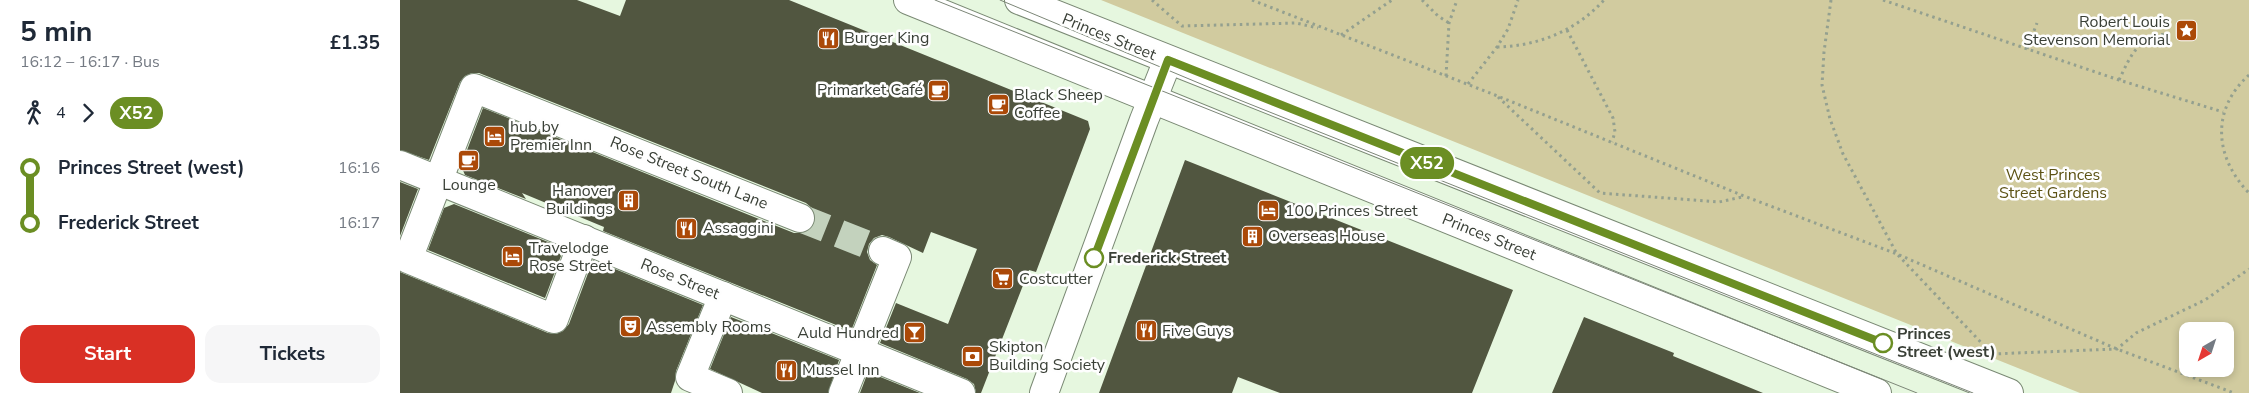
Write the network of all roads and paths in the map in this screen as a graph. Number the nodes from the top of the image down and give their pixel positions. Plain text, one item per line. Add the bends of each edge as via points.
1 (908, 0) edge
2 (1019, 0) edge
3 (1152, 0) edge
4 (1252, 0) edge
5 (1392, 0) edge
6 (1422, 0) edge
7 (1457, 0) edge
8 (1518, 0) edge
9 (1604, 0) edge
10 (1831, 0) edge
11 (1883, 0) edge
12 (1449, 23) junction
13 (2036, 24) dead end
14 (1328, 30) junction
15 (1567, 30) junction
16 (2166, 34) dead end
17 (1341, 35) junction
18 (1497, 47) junction
19 (2027, 49) junction
20 (1168, 60) junction
21 (2249, 75) edge
22 (1446, 76) junction
23 (2119, 80) junction
24 (1468, 84) junction
25 (1496, 94) junction
26 (1152, 100) junction
27 (2223, 112) junction
28 (1612, 142) junction
29 (400, 164) edge
30 (438, 180) junction
31 (2249, 193) edge
32 (1744, 196) junction
33 (800, 218) tunnel mouth
34 (584, 240) junction
35 (883, 251) tunnel mouth
36 (1897, 254) junction
37 (404, 259) edge
38 (2249, 269) edge
39 (722, 296) junction
40 (2117, 349) junction
41 (859, 352) junction
42 (687, 385) edge
43 (728, 393) edge
44 (843, 393) edge
45 (961, 393) edge
46 (1044, 393) edge
47 (1877, 393) edge
48 (2009, 393) edge
49 (2234, 393) edge

1 - 26 street, Princes Street
2 - 20 street, Princes Street
3 - 14 path via 1182,26 1296,24
4 - 14 path
5 - 17 path
6 - 12 path
7 - 12 path
8 - 18 path via 1508,29
9 - 15 path
10 - 36 path via 1822,68 1822,85 1830,119 1843,154
11 - 19 path
12 - 22 path
13 - 19 path
14 - 17 path
15 - 18 path via 1529,44
15 - 28 path via 1613,118
16 - 23 path via 2151,37 2141,44 2131,54
17 - 22 path
18 - 24 path
19 - 23 path
20 - 26 street
20 - 48 street, Princes Street
21 - 27 path via 2232,94
22 - 24 path
23 - 27 path
24 - 25 path
25 - 28 path
25 - 32 path via 1600,193 1719,202
26 - 46 street
26 - 47 street, Princes Street
27 - 31 path via 2222,146 2237,181
28 - 32 path
29 - 30 street, Rose Street
30 - 33 street, Rose Street South Lane via 474,88
30 - 34 street, Rose Street
30 - 37 street
32 - 36 path
34 - 37 street via 554,319
34 - 39 street, Rose Street
35 - 41 street via 897,257
36 - 40 path
36 - 40 path via 1992,354
38 - 40 path via 2206,300 2136,333
39 - 41 street, Rose Street
39 - 42 street
40 - 49 path
41 - 44 street
41 - 45 street, Rose Street
42 - 43 street

